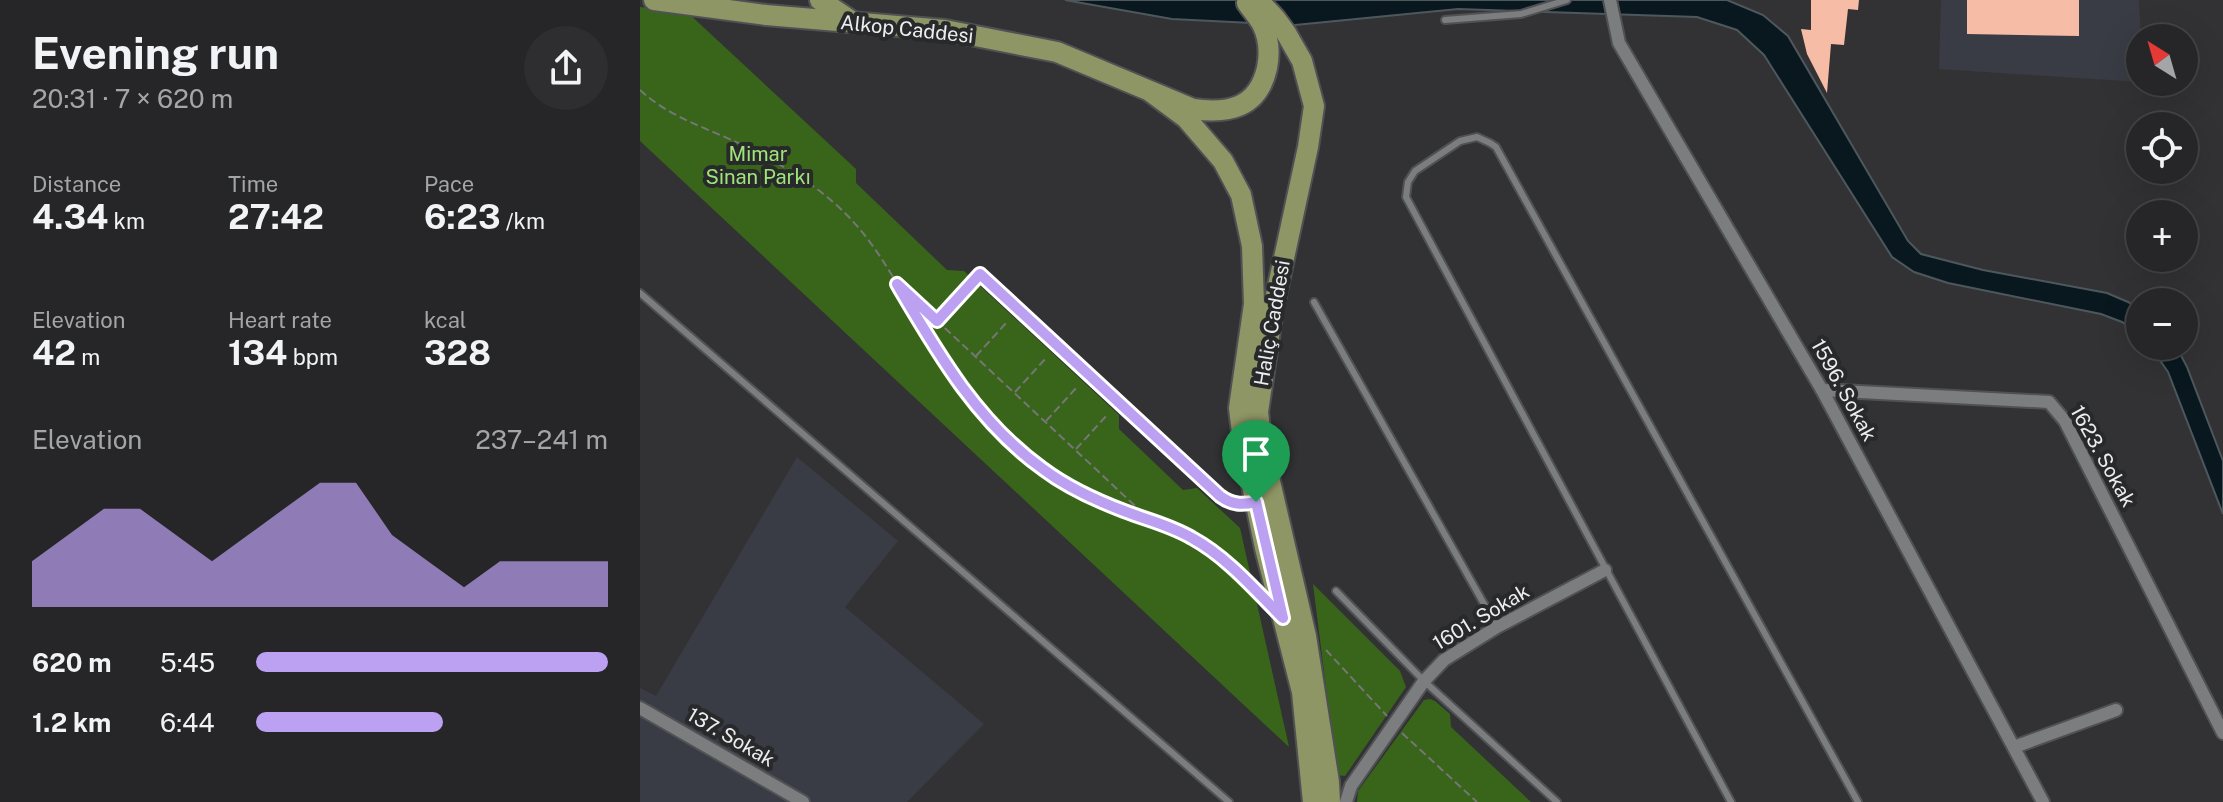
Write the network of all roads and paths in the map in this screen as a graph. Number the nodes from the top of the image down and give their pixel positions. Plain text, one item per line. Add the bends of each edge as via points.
1 (654, 0) edge
2 (728, 0) edge
3 (820, 0) edge
4 (1245, 0) edge
5 (1258, 0) edge
6 (1567, 0) edge
7 (1610, 0) edge
8 (692, 5) junction
9 (1445, 20) dead end
10 (854, 23) junction
11 (640, 90) edge
12 (1151, 92) junction
13 (980, 274) joint
14 (897, 284) junction
15 (640, 293) edge
16 (1314, 302) dead end
17 (937, 321) junction
18 (1008, 321) dead end
19 (975, 357) junction
20 (1047, 357) dead end
21 (1078, 386) dead end
22 (1822, 390) junction
23 (1014, 393) junction
24 (1108, 414) dead end
25 (1045, 422) junction
26 (1075, 450) junction
27 (1256, 502) junction
28 (1150, 520) junction
29 (1605, 570) junction
30 (1336, 591) dead end
31 (1261, 596) dead end
32 (1497, 627) junction
33 (1424, 681) junction
34 (640, 708) edge
35 (2116, 710) dead end
36 (2223, 733) edge
37 (2014, 747) junction
38 (803, 802) edge
39 (1229, 802) edge
40 (1313, 802) edge
41 (1330, 802) edge
42 (1346, 802) edge
43 (1557, 802) edge
44 (1731, 802) edge
45 (1858, 802) edge
46 (2043, 802) edge

1 - 8 main road, Alkop Caddesi
2 - 8 main road
3 - 10 main road
4 - 12 main road via 1263,26 1270,52 1266,73 1251,100 1217,112 1193,109
5 - 41 main road, Haliç Caddesi via 1302,61 1314,106 1258,412 1306,636
6 - 9 lane via 1521,14
7 - 22 street, 1596. Sokak via 1626,57
8 - 10 main road, Alkop Caddesi
10 - 12 main road, Alkop Caddesi via 945,30 1057,52
11 - 14 path via 683,119 799,176 860,228
12 - 27 main road, Haliç Caddesi via 1186,118 1223,161 1241,195 1252,246 1254,304 1239,408
13 - 17 path
13 - 27 street via 1226,501
14 - 17 path
14 - 28 path via 957,381 1010,441 1077,491
15 - 39 lane
16 - 32 lane
17 - 19 path
18 - 19 path
19 - 23 path
20 - 23 path
21 - 25 path
22 - 36 street, 1623. Sokak via 2049,402 2065,421
22 - 37 street, 1596. Sokak
23 - 25 path
24 - 26 path
25 - 26 path
26 - 28 path
27 - 40 main road, Haliç Caddesi via 1302,692
28 - 31 path via 1194,539
29 - 32 street, 1601. Sokak
29 - 44 lane
29 - 45 lane via 1406,197 1415,171 1460,141 1477,137 1496,147
30 - 33 lane
32 - 33 street, 1601. Sokak via 1444,660
33 - 42 street, 1601. Sokak via 1351,786
33 - 43 lane
34 - 38 street, 137. Sokak
35 - 37 street
37 - 46 street, 1596. Sokak

